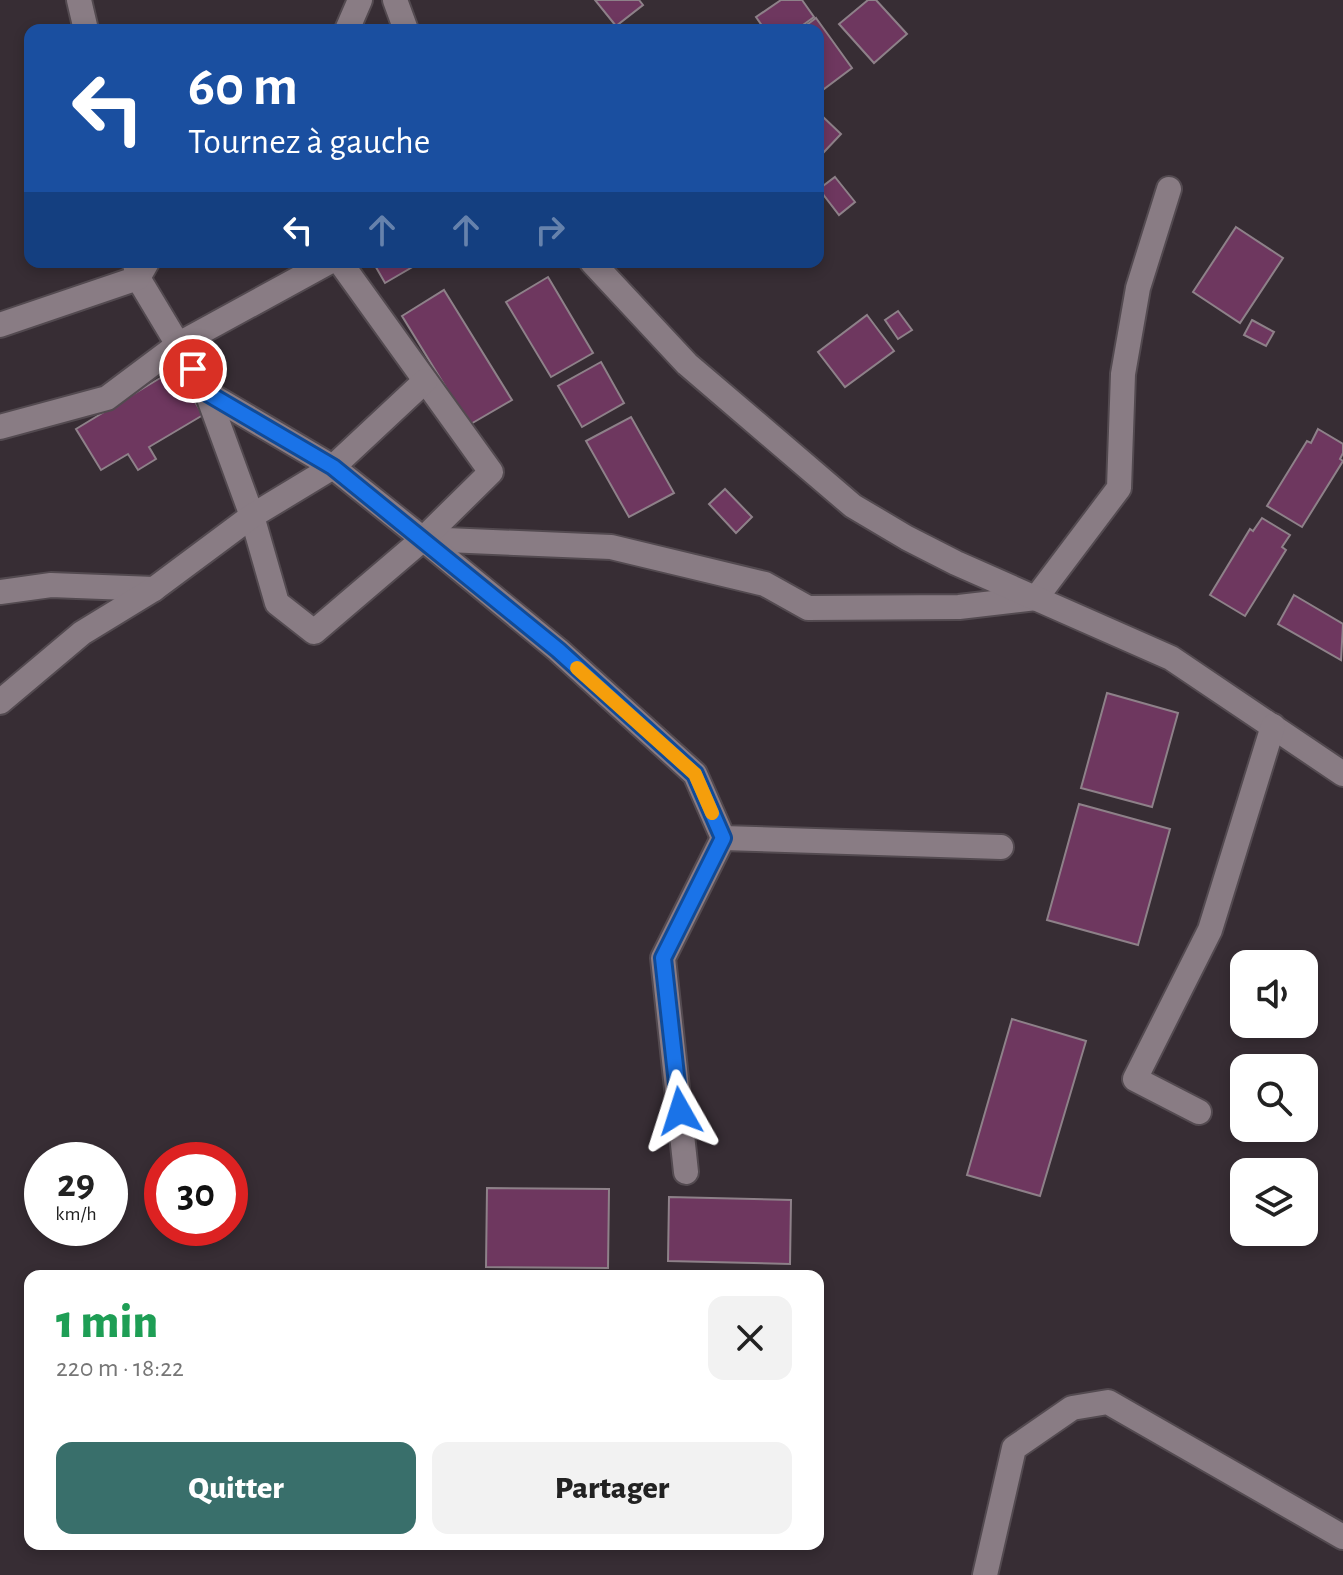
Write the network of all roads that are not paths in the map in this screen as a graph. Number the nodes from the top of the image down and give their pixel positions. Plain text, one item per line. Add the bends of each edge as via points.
1 (79, 0) edge
2 (360, 0) edge
3 (395, 0) edge
4 (85, 24) edge
5 (350, 24) edge
6 (404, 24) edge
7 (1169, 189) dead end
8 (138, 268) edge
9 (141, 268) edge
10 (318, 268) edge
11 (344, 268) edge
12 (598, 268) edge
13 (0, 325) edge
14 (179, 344) junction
15 (425, 381) junction
16 (207, 393) junction
17 (0, 427) edge
18 (333, 467) junction
19 (252, 516) junction
20 (423, 539) junction
21 (154, 589) junction
22 (0, 592) edge
23 (1036, 598) junction
24 (0, 702) edge
25 (1273, 726) junction
26 (1343, 774) edge
27 (723, 838) junction
28 (1001, 847) dead end
29 (1199, 1112) dead end
30 (686, 1172) dead end
31 (1343, 1537) edge
32 (985, 1575) edge

1 - 4 street
2 - 5 street
3 - 6 street
7 - 23 street via 1138,288 1123,374 1119,488
8 - 13 street
9 - 14 street
10 - 14 street
11 - 15 street
12 - 23 street via 687,364 853,506 956,563
14 - 16 street
14 - 17 street via 107,398
15 - 18 street
15 - 20 street via 491,472
16 - 18 street
16 - 19 street
18 - 19 street
18 - 20 street
19 - 20 street via 277,603 314,632
19 - 21 street
20 - 23 street via 611,547 765,584 808,608 959,607
20 - 27 street via 558,650 695,774
21 - 22 street via 51,585
21 - 24 street via 82,633
23 - 25 street via 1171,658
25 - 26 street
25 - 29 street via 1210,930 1135,1079
27 - 28 street
27 - 30 street via 663,958
31 - 32 street via 1108,1402 1072,1408 1014,1448

